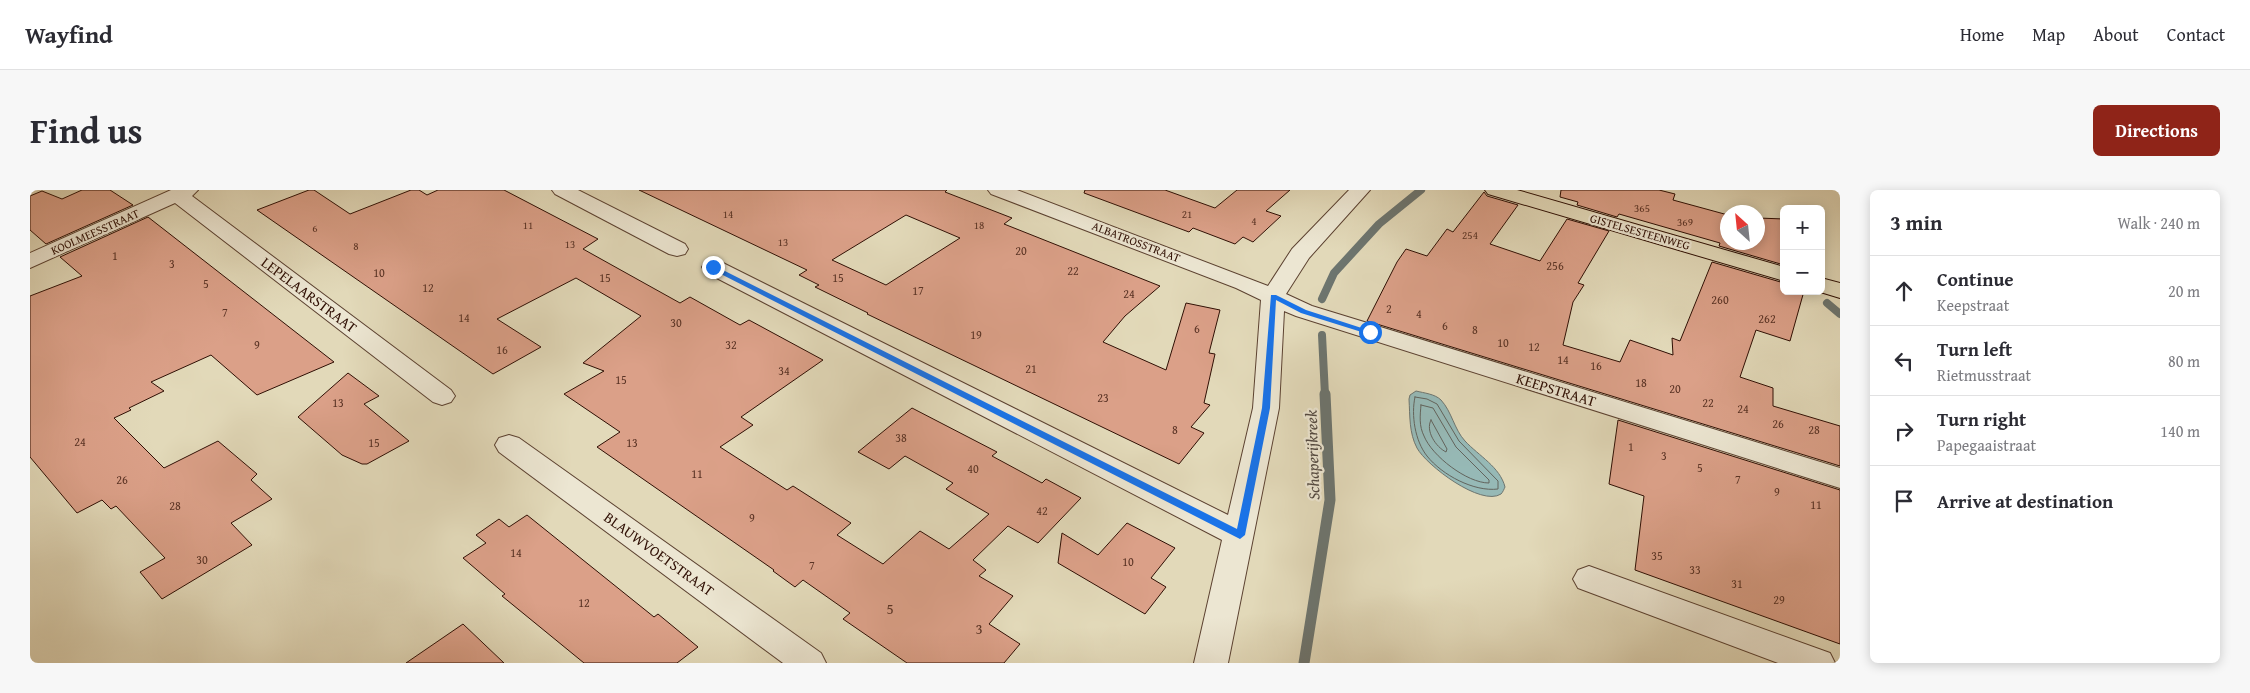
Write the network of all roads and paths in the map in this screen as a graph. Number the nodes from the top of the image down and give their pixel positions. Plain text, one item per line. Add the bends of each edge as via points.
1 (562, 190) edge
2 (998, 190) edge
3 (1360, 190) edge
4 (1495, 190) edge
5 (181, 193) edge
6 (677, 249) dead end
7 (30, 261) edge
8 (713, 267) dead end
9 (1780, 273) edge
10 (1825, 286) edge
11 (1840, 291) edge
12 (1273, 296) junction
13 (442, 396) dead end
14 (509, 446) dead end
15 (1840, 478) edge
16 (1240, 535) junction
17 (1589, 579) dead end
18 (810, 663) edge
19 (1212, 663) edge
20 (1818, 663) edge

1 - 6 street
2 - 12 street, ALBATROSSTRAAT
3 - 12 street via 1300,254
4 - 9 main road, GISTELSESTEENWEG
5 - 7 street, KOOLMEESSTRAAT
5 - 13 street, LEPELAARSTRAAT via 185,200
8 - 16 street
10 - 11 main road
12 - 15 street, KEEPSTRAAT via 1304,311
12 - 16 street via 1266,408
14 - 18 street, BLAUWVOETSTRAAT
16 - 19 street
17 - 20 street

